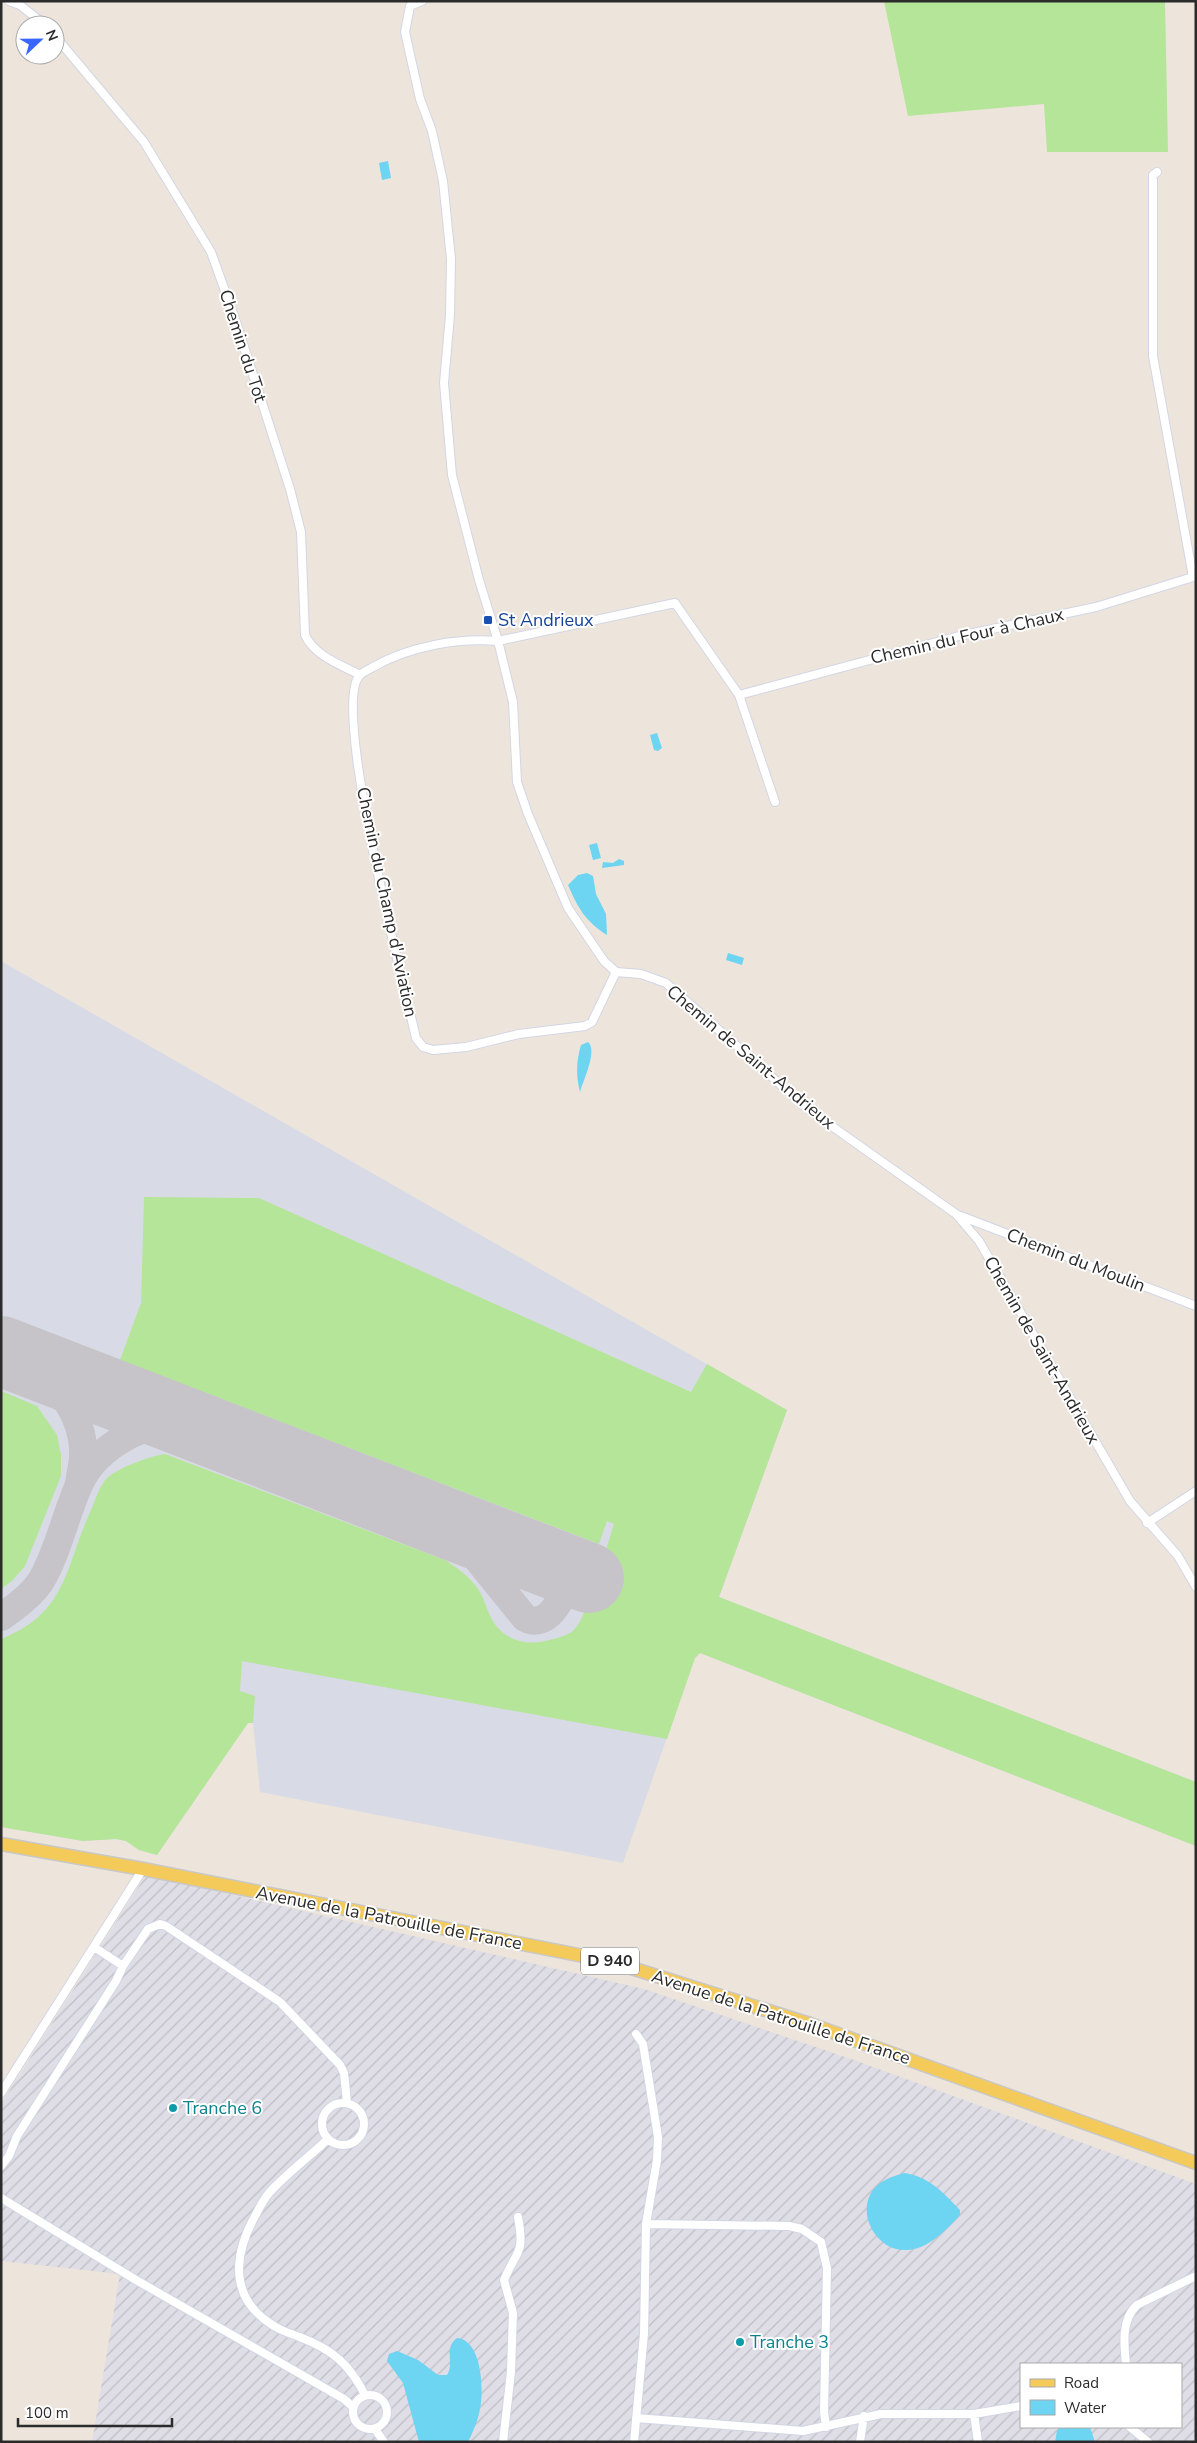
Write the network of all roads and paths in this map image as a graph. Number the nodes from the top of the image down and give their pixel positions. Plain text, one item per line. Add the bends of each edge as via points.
1 (9, 1) edge
2 (422, 1) edge
3 (32, 15) edge
4 (65, 48) edge
5 (1157, 172) dead end
6 (1195, 577) edge
7 (498, 641) junction
8 (360, 674) junction
9 (739, 695) junction
10 (775, 802) dead end
11 (616, 972) junction
12 (956, 1214) junction
13 (1196, 1306) edge
14 (1196, 1491) edge
15 (1148, 1522) junction
16 (1196, 1587) edge
17 (1, 1844) edge
18 (143, 1869) junction
19 (94, 1946) junction
20 (123, 1966) junction
21 (636, 2034) dead end
22 (1, 2093) edge
23 (346, 2103) junction
24 (328, 2139) junction
25 (1196, 2163) edge
26 (1, 2166) edge
27 (1, 2198) edge
28 (518, 2217) dead end
29 (646, 2224) junction
30 (1196, 2276) edge
31 (1126, 2363) edge
32 (365, 2395) junction
33 (1020, 2406) edge
34 (354, 2407) junction
35 (974, 2414) junction
36 (864, 2416) junction
37 (636, 2418) junction
38 (826, 2427) junction
39 (1131, 2428) edge
40 (376, 2429) junction
41 (384, 2442) edge
42 (503, 2442) edge
43 (634, 2442) edge
44 (860, 2442) edge
45 (978, 2442) edge
46 (1148, 2442) edge

1 - 3 street
2 - 7 street via 410,6 405,32 443,181 451,259 444,383 452,475
4 - 8 street, Chemin du Tot via 144,142 211,252 234,312 301,532 305,635 311,647 320,654
5 - 6 street via 1153,175 1153,356
6 - 9 street, Chemin du Four à Chaux via 1096,607 959,636
7 - 8 street via 478,639 432,646 392,656
7 - 9 street via 676,603
7 - 11 street via 513,702 517,782 528,814 568,908 604,961
8 - 11 street, Chemin du Champ d'Aviation via 354,684 351,702 358,768 375,864 416,1038 423,1047 433,1050 466,1047 519,1034 585,1026 592,1022
9 - 10 street
11 - 12 street, Chemin de Saint-Andrieux via 641,974 666,983 809,1110
12 - 13 street, Chemin du Moulin
12 - 15 street, Chemin de Saint-Andrieux via 979,1241 1130,1501
14 - 15 street
15 - 16 street, Chemin de Saint-Andrieux via 1178,1556
17 - 18 main road, Avenue de la Patrouille de France / D 940
18 - 19 street
18 - 25 main road, Avenue de la Patrouille de France / D 940 via 609,1961 810,2024
19 - 20 street
19 - 22 street
20 - 23 street via 148,1929 160,1924 166,1926 280,2002 340,2065 344,2073
20 - 26 street
21 - 29 street via 643,2044 658,2137
23 - 24 street via 338,2103 324,2114 322,2129
23 - 24 street via 362,2114 363,2132 357,2141 349,2145
24 - 32 street via 268,2194 240,2248 238,2266 245,2295 264,2318 280,2330 325,2348 342,2360
27 - 34 street
28 - 42 street via 522,2239 520,2251 504,2280 512,2313 511,2372
29 - 37 street via 644,2334
29 - 38 street via 789,2226 802,2229 821,2242 827,2268
30 - 31 street via 1137,2305 1130,2312 1124,2345
32 - 34 street
32 - 40 street via 375,2395 386,2404 386,2419
33 - 35 street
34 - 40 street via 354,2417 360,2426
35 - 36 street
35 - 45 street
36 - 38 street
36 - 44 street
37 - 38 street via 803,2431
37 - 43 street
39 - 46 street
40 - 41 street

